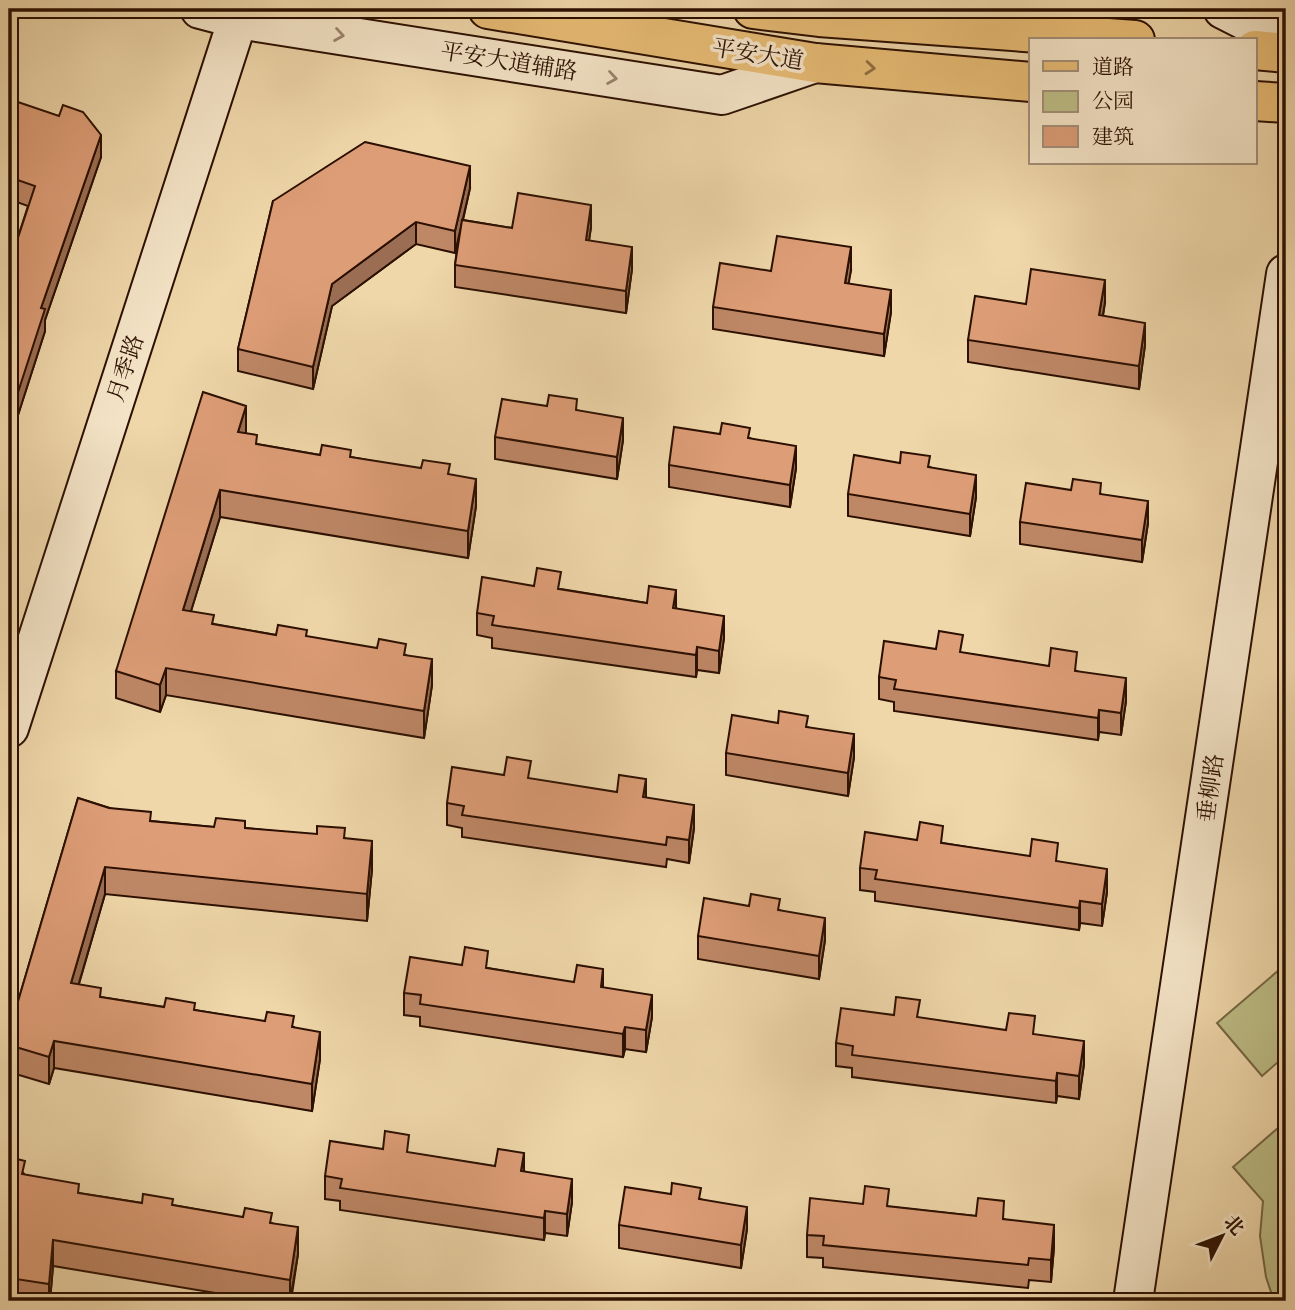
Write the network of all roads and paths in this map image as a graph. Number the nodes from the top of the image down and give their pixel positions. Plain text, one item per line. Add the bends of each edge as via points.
1 (200, 9) edge
2 (488, 9) edge
3 (753, 9) edge
4 (1223, 9) edge
5 (811, 13) edge
6 (240, 14) edge
7 (1111, 38) edge
8 (1286, 41) edge
9 (1256, 50) edge
10 (1286, 53) edge
11 (815, 64) junction
12 (1029, 82) edge
13 (1256, 101) edge
14 (1286, 103) edge
15 (1286, 274) edge
16 (9, 728) edge
17 (1133, 1301) edge

1 - 6 street, 平安大道辅路
2 - 11 main road, 平安大道
3 - 5 main road, 平安大道
4 - 8 street
5 - 7 main road, 平安大道
6 -> 11 street, 平安大道辅路 via 722,95
6 - 16 street, 月季路
9 - 10 main road
11 -> 12 main road, 平安大道
13 - 14 main road
15 - 17 street, 垂柳路

